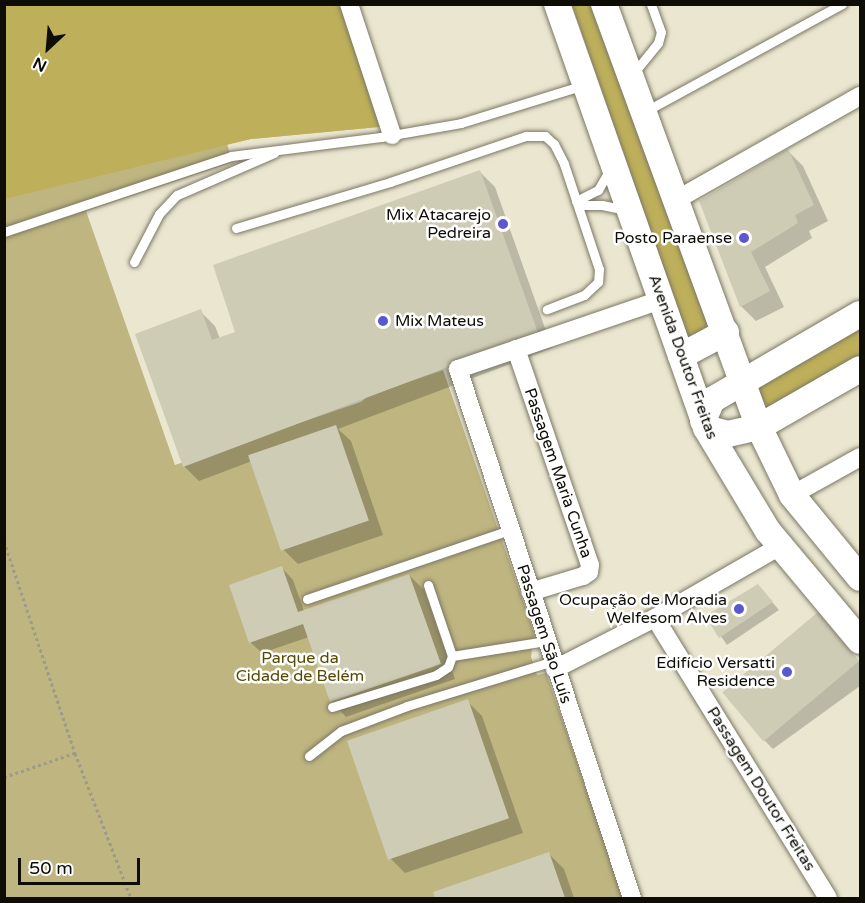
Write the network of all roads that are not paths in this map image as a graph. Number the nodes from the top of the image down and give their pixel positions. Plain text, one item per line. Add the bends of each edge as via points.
1 (349, 4) edge
2 (557, 4) edge
3 (604, 4) edge
4 (651, 4) edge
5 (842, 4) edge
6 (631, 77) junction
7 (586, 85) junction
8 (861, 96) edge
9 (644, 112) junction
10 (392, 135) junction
11 (290, 147) junction
12 (612, 160) junction
13 (676, 200) junction
14 (577, 203) junction
15 (631, 213) junction
16 (236, 228) dead end
17 (4, 232) edge
18 (134, 262) dead end
19 (661, 300) junction
20 (547, 309) dead end
21 (858, 317) edge
22 (726, 332) junction
23 (516, 349) junction
24 (681, 356) junction
25 (861, 369) edge
26 (745, 382) junction
27 (705, 424) junction
28 (759, 427) junction
29 (861, 457) edge
30 (792, 495) junction
31 (510, 530) junction
32 (780, 546) junction
33 (861, 578) edge
34 (428, 585) dead end
35 (530, 592) junction
36 (307, 599) dead end
37 (655, 618) junction
38 (546, 641) junction
39 (861, 641) edge
40 (452, 656) junction
41 (554, 665) junction
42 (332, 707) dead end
43 (309, 756) dead end
44 (632, 898) edge
45 (828, 898) edge

1 - 10 street
2 - 7 main road, Avenida Doutor Freitas
3 - 6 main road
4 - 6 lane via 661,32 658,43
5 - 9 lane
6 - 9 main road
7 - 10 lane via 461,123
7 - 12 main road, Avenida Doutor Freitas
8 - 13 street
9 - 13 main road
10 - 11 lane
11 - 17 lane via 231,156
11 - 18 lane via 177,195 159,214
12 - 14 lane via 598,190
12 - 15 main road, Avenida Doutor Freitas
13 - 22 main road
14 - 15 lane
14 - 16 lane via 554,144 545,136 526,136
14 - 20 lane via 599,269 598,282 584,295
15 - 19 main road, Avenida Doutor Freitas
19 - 23 street
19 - 24 main road, Avenida Doutor Freitas
21 - 26 main road
22 - 24 main road
22 - 26 main road
23 - 31 street, Passagem São Luís via 458,369
23 - 35 street, Passagem Maria Cunha via 590,565 584,576
24 - 27 main road, Avenida Doutor Freitas
25 - 28 main road
26 - 27 main road via 712,400
26 - 28 main road
27 - 28 main road via 728,434
27 - 32 main road, Avenida Doutor Freitas
28 - 30 main road
29 - 30 street
30 - 33 main road
31 - 35 street, Passagem São Luís
31 - 36 lane
32 - 37 street
32 - 39 main road, Avenida Doutor Freitas
34 - 40 lane
35 - 38 street, Passagem São Luís
37 - 41 street
37 - 45 street, Passagem Doutor Freitas
38 - 40 lane
38 - 41 street, Passagem São Luís
40 - 42 lane via 448,667 436,675
41 - 43 lane via 407,706 341,731
41 - 44 street, Passagem São Luís

